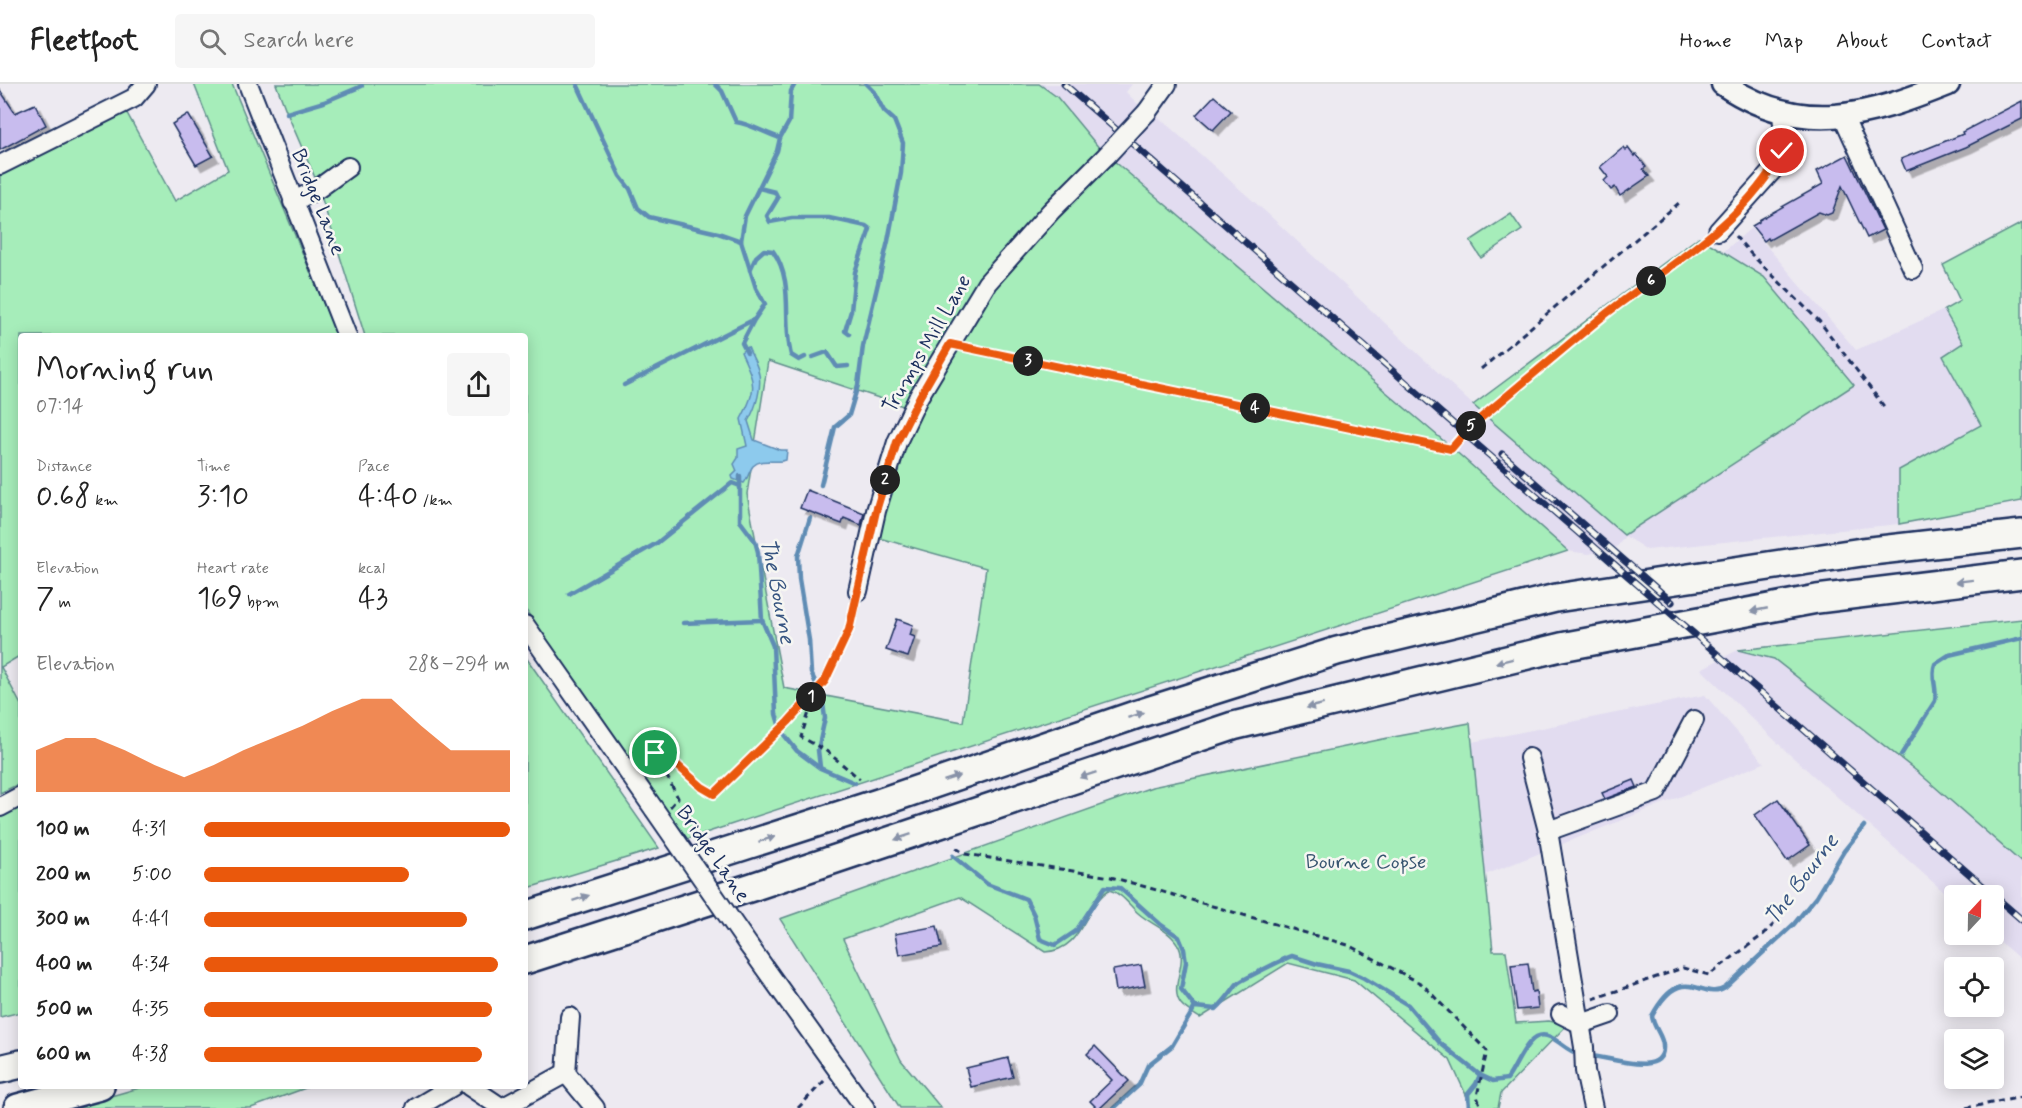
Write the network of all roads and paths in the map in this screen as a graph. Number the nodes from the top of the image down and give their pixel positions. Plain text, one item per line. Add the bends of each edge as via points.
1 (146, 84) edge
2 (248, 84) edge
3 (1167, 84) edge
4 (1723, 84) edge
5 (1948, 84) edge
6 (1782, 111) junction
7 (1843, 116) junction
8 (0, 165) edge
9 (348, 167) dead end
10 (293, 202) junction
11 (1679, 202) dead end
12 (1720, 228) junction
13 (1913, 269) dead end
14 (346, 333) edge
15 (950, 344) junction
16 (1480, 369) dead end
17 (1886, 409) dead end
18 (2022, 534) edge
19 (2022, 574) edge
20 (858, 591) joint
21 (528, 629) edge
22 (815, 693) junction
23 (1694, 720) dead end
24 (1529, 758) dead end
25 (860, 779) dead end
26 (18, 797) edge
27 (0, 807) edge
28 (657, 813) junction
29 (1548, 831) junction
30 (956, 848) dead end
31 (528, 915) edge
32 (1774, 924) dead end
33 (528, 959) edge
34 (1577, 1004) junction
35 (1561, 1014) dead end
36 (1610, 1014) dead end
37 (570, 1017) dead end
38 (1581, 1024) junction
39 (18, 1065) edge
40 (0, 1069) edge
41 (836, 1069) junction
42 (566, 1073) junction
43 (89, 1089) edge
44 (448, 1089) edge
45 (474, 1089) edge
46 (2022, 1097) edge
47 (419, 1107) edge
48 (18, 1108) edge
49 (502, 1108) edge
50 (595, 1108) edge
51 (798, 1108) edge
52 (865, 1108) edge
53 (1480, 1108) edge
54 (1593, 1108) edge
55 (1966, 1108) edge

1 - 8 street via 134,98
2 - 10 street, Bridge Lane
3 - 15 street, Trumps Mill Lane, bridge via 1147,112 987,283
4 - 6 main road
5 - 7 main road via 1892,106
6 - 7 main road
6 - 12 street via 1785,141 1772,171
7 - 13 street
9 - 10 street
10 - 14 street, Bridge Lane
11 - 16 path
12 - 15 path via 1607,313 1470,427 1451,449
12 - 17 path via 1820,322
15 - 20 street, Trumps Mill Lane via 897,442
31 -> 18 highway via 1337,651 1556,598 1862,552
19 -> 33 highway via 1817,599 1561,647 1233,726
20 - 22 path via 849,630 825,681
21 - 28 street, Bridge Lane
22 - 25 path via 801,737 825,750
22 - 28 path via 714,794 651,742 678,798
23 - 29 street via 1656,792
24 - 29 street
26 - 27 street
28 - 41 street, Bridge Lane, bridge
29 - 34 street
30 - 53 path via 965,854 1111,877 1348,945 1422,984 1487,1051 1477,1096
32 - 34 path via 1709,975 1683,968
34 - 38 street
35 - 38 street
36 - 38 street
37 - 42 street
38 - 54 street
39 - 40 highway
41 - 51 path
41 - 52 street, Bridge Lane
42 - 49 street
42 - 50 street
43 - 48 highway
44 - 47 street
45 - 49 street
46 - 55 path

